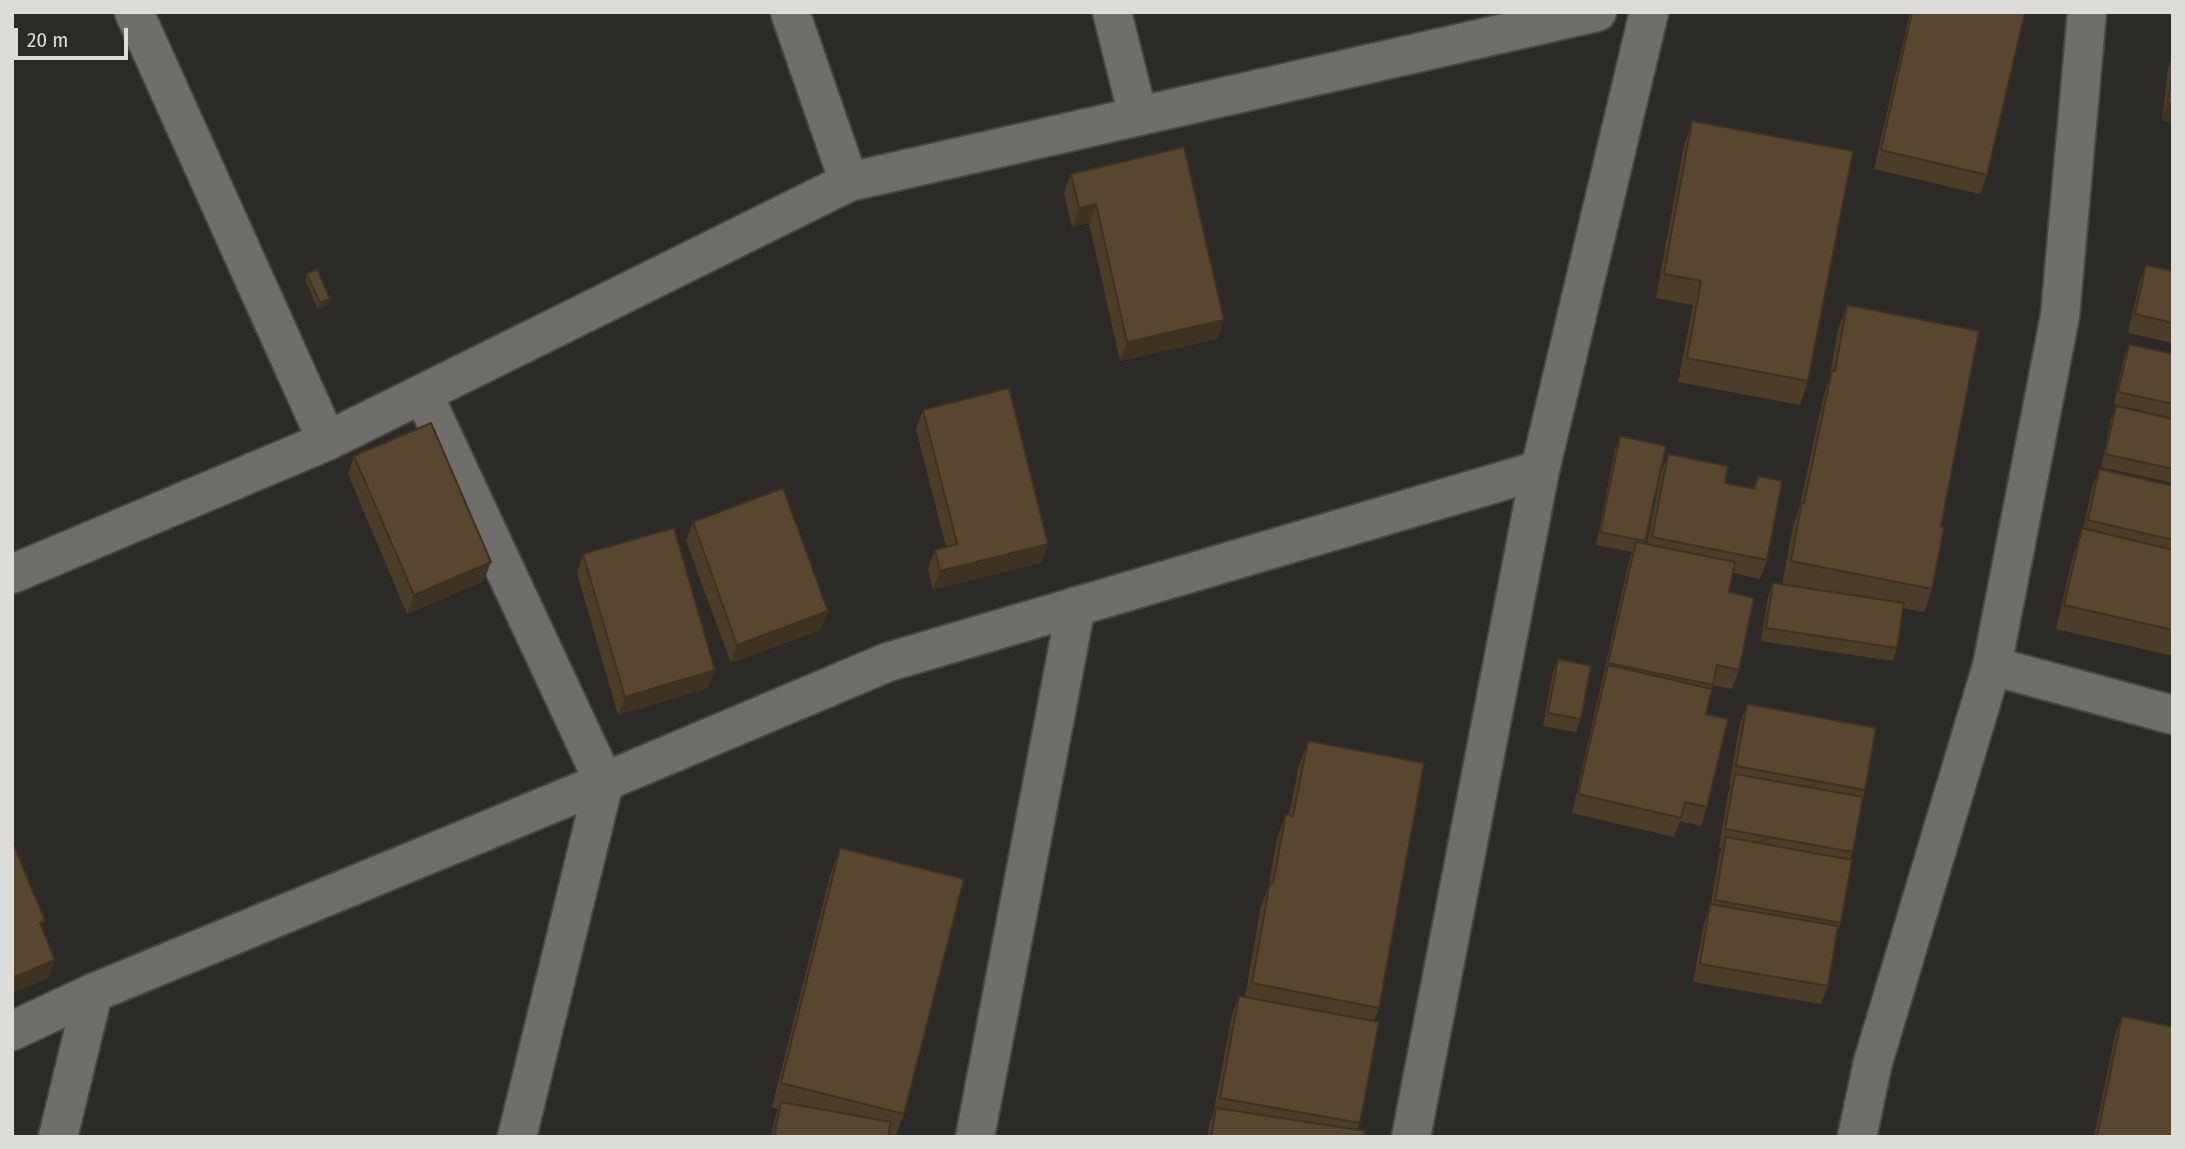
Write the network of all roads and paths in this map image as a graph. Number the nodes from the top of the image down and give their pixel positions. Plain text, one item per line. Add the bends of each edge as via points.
1 (134, 12) edge
2 (790, 12) edge
3 (1112, 12) edge
4 (1597, 12) edge
5 (1649, 12) edge
6 (2087, 12) edge
7 (1138, 116) junction
8 (849, 182) junction
9 (423, 394) junction
10 (327, 442) junction
11 (1540, 470) junction
12 (12, 574) edge
13 (1076, 607) junction
14 (1992, 666) junction
15 (2173, 715) edge
16 (604, 782) junction
17 (93, 993) junction
18 (12, 1031) edge
19 (58, 1137) edge
20 (517, 1137) edge
21 (975, 1137) edge
22 (1411, 1137) edge
23 (1857, 1137) edge

1 - 10 street
2 - 8 street
3 - 7 street
4 - 7 street
5 - 11 street
6 - 14 street via 2060,316
7 - 8 street
8 - 9 street
9 - 10 street
9 - 16 street
10 - 12 street
11 - 13 street
11 - 22 street
13 - 16 street via 888,662
13 - 21 street
14 - 15 street
14 - 23 street via 1874,1062
16 - 17 street
16 - 20 street
17 - 18 street
17 - 19 street

